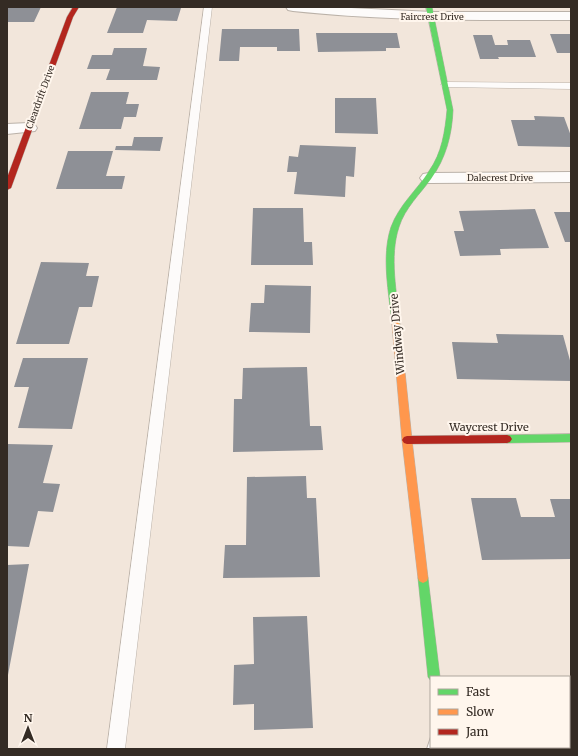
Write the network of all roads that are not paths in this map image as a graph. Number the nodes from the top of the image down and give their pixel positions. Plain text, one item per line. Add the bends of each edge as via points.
1 (76, 7) edge
2 (208, 7) edge
3 (293, 7) edge
4 (430, 12) edge
5 (571, 16) edge
6 (446, 85) junction
7 (571, 86) edge
8 (29, 128) junction
9 (7, 129) edge
10 (571, 177) edge
11 (429, 178) junction
12 (7, 188) edge
13 (571, 438) edge
14 (407, 440) junction
15 (434, 676) edge
16 (116, 749) edge

1 - 8 street, Cleardrift Drive
2 - 16 lane
3 - 4 street, Faircrest Drive via 340,13
4 - 5 street, Faircrest Drive
4 - 6 street, Windway Drive
6 - 7 lane
6 - 11 street, Windway Drive via 450,128 446,146
8 - 9 street
8 - 12 street, Cleardrift Drive
10 - 11 street, Dalecrest Drive
11 - 14 street, Windway Drive via 406,206 395,228 392,249 392,275
13 - 14 street, Waycrest Drive
14 - 15 street, Windway Drive

